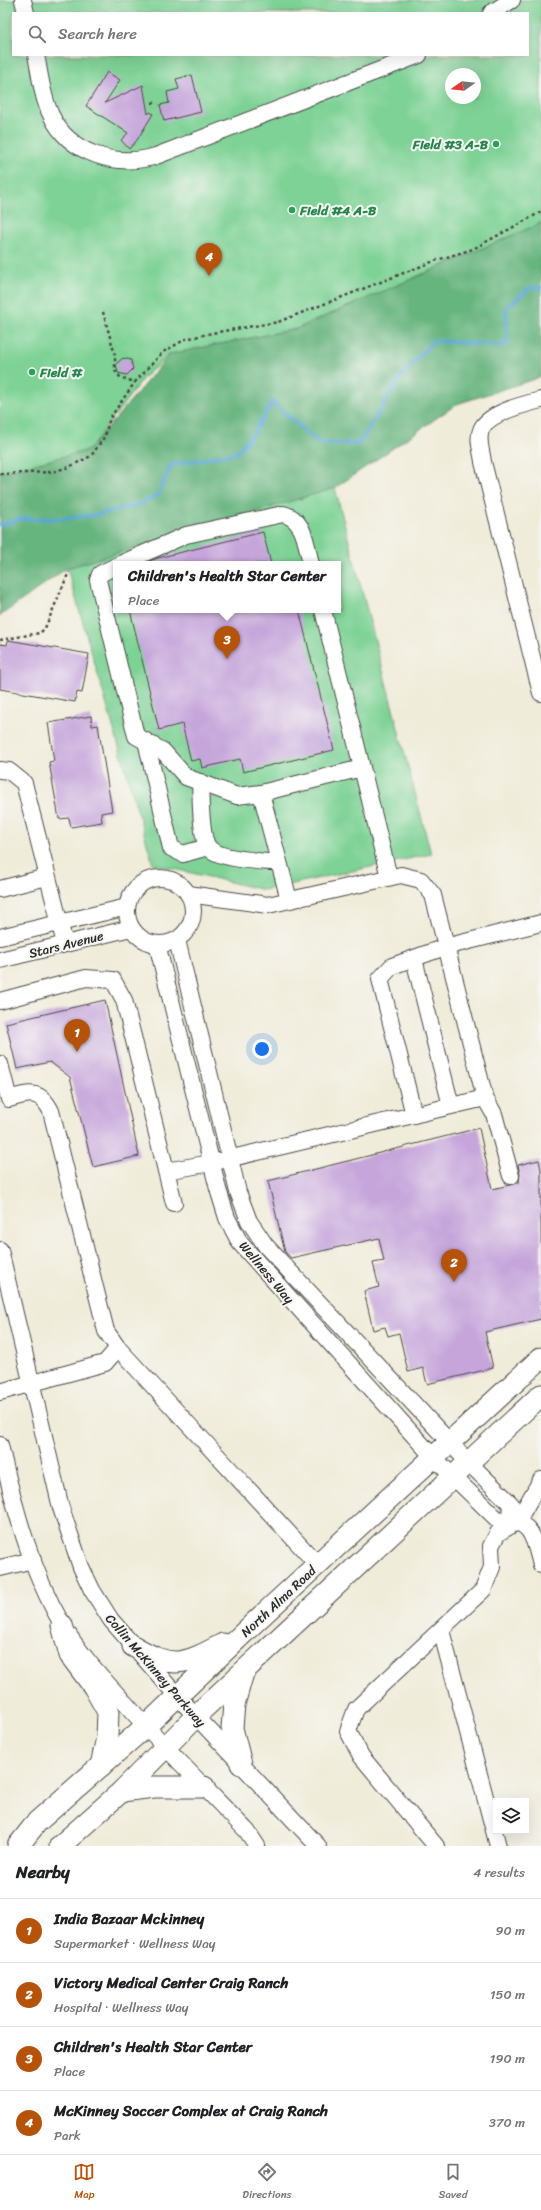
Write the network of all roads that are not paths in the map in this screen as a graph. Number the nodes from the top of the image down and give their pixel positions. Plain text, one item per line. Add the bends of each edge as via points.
1 (23, 0) edge
2 (512, 0) edge
3 (26, 12) edge
4 (493, 12) edge
5 (36, 56) edge
6 (416, 56) edge
7 (541, 400) edge
8 (127, 561) edge
9 (310, 561) edge
10 (113, 568) edge
11 (323, 613) edge
12 (541, 693) edge
13 (146, 741) junction
14 (362, 768) junction
15 (0, 770) edge
16 (200, 782) junction
17 (261, 793) junction
18 (208, 847) junction
19 (279, 863) junction
20 (47, 877) junction
21 (389, 877) junction
22 (0, 889) edge
23 (188, 894) junction
24 (289, 900) junction
25 (127, 907) junction
26 (59, 923) junction
27 (541, 923) edge
28 (131, 928) junction
29 (0, 937) edge
30 (176, 940) junction
31 (65, 944) junction
32 (157, 944) junction
33 (445, 947) junction
34 (414, 959) junction
35 (0, 960) edge
36 (0, 1001) edge
37 (0, 1064) edge
38 (485, 1098) junction
39 (451, 1106) junction
40 (414, 1115) junction
41 (230, 1158) junction
42 (211, 1163) junction
43 (166, 1171) junction
44 (511, 1176) dead end
45 (174, 1203) dead end
46 (0, 1250) edge
47 (317, 1301) junction
48 (303, 1314) junction
49 (118, 1348) junction
50 (364, 1351) junction
51 (541, 1358) edge
52 (349, 1365) junction
53 (33, 1383) junction
54 (0, 1392) edge
55 (541, 1396) edge
56 (450, 1443) junction
57 (0, 1445) edge
58 (434, 1458) junction
59 (469, 1464) junction
60 (453, 1478) junction
61 (541, 1480) edge
62 (513, 1521) junction
63 (32, 1560) junction
64 (318, 1565) junction
65 (541, 1565) edge
66 (0, 1568) edge
67 (62, 1625) junction
68 (441, 1630) junction
69 (247, 1631) junction
70 (133, 1646) junction
71 (243, 1672) junction
72 (178, 1697) junction
73 (195, 1716) junction
74 (146, 1726) junction
75 (164, 1747) junction
76 (240, 1764) junction
77 (101, 1766) junction
78 (204, 1787) junction
79 (122, 1791) junction
80 (18, 1846) edge
81 (60, 1846) edge
82 (257, 1846) edge
83 (318, 1846) edge
84 (436, 1846) edge
85 (498, 1846) edge

1 - 3 street
2 - 4 street
5 - 6 street via 47,104 51,115 64,133 88,152 113,160 133,161 156,156
7 - 12 street via 489,419 481,430 480,437 483,462
8 - 9 street via 186,535 283,514 298,522 304,534
10 - 13 street via 100,574 98,580 136,736
11 - 14 street
13 - 16 street via 164,751 186,777
13 - 18 street via 171,848 183,854
14 - 17 street
14 - 21 street
15 - 20 street via 9,771 24,783
16 - 17 street via 236,796
16 - 18 street via 204,834
17 - 19 street
18 - 19 street via 220,855
19 - 24 street
20 - 22 street
20 - 26 street
21 - 24 street
21 - 33 street via 401,875 422,880 433,894
23 - 24 street via 268,905
23 - 25 street via 180,885 169,879 149,880 133,891
23 - 30 street via 192,904 191,922
25 - 26 street, Stars Avenue
25 - 28 street
26 - 29 street, Stars Avenue
26 - 31 street
27 - 33 street
28 - 31 street, Stars Avenue
28 - 32 street via 139,937
30 - 32 street
30 - 41 street, Wellness Way
31 - 35 street, Stars Avenue
32 - 42 street, Wellness Way
33 - 34 street
33 - 38 street
34 - 39 street
34 - 40 street via 392,966 380,979
36 - 43 street via 86,978 113,980 124,1000
37 - 49 street via 8,1099 27,1094 38,1096 45,1100 51,1111 106,1331
38 - 39 street
38 - 44 street via 494,1114
39 - 40 street
40 - 41 street
41 - 42 street
41 - 47 street, Wellness Way via 238,1192 249,1221 266,1246
42 - 43 street
42 - 48 street, Wellness Way via 227,1218 240,1243
43 - 45 street
46 - 53 street, Collin McKinney Parkway
47 - 48 street
47 - 50 street, Wellness Way
48 - 52 street, Wellness Way
49 - 53 street via 105,1363
49 - 64 street
50 - 52 street
50 - 56 street, Wellness Way
51 - 56 main road, North Alma Road
52 - 58 street, Wellness Way
53 - 54 street
53 - 70 street, Collin McKinney Parkway via 62,1508 81,1567 111,1620
55 - 59 main road
56 - 58 main road, North Alma Road
56 - 59 street, Wellness Way
57 - 63 street
58 - 60 street, Wellness Way
58 - 64 main road, North Alma Road
59 - 60 main road
59 - 62 street, Wellness Way via 511,1504
60 - 62 street, Wellness Way via 498,1520
60 - 71 main road
61 - 62 street
62 - 65 street via 532,1533
62 - 68 street via 498,1533 491,1546 492,1567 483,1590
63 - 66 street
63 - 67 street
64 - 69 main road, North Alma Road
67 - 74 street via 101,1677
67 - 77 main road via 70,1655 94,1687 108,1712 107,1737
68 - 84 street via 356,1709 348,1731 361,1756
68 - 85 street
69 - 70 main road via 191,1660 180,1662 155,1658
69 - 72 main road, North Alma Road
70 - 72 street, Collin McKinney Parkway
71 - 73 main road
71 - 76 main road via 234,1704 232,1728
72 - 73 street, Collin McKinney Parkway
72 - 74 main road, North Alma Road
73 - 75 main road
73 - 76 street, Collin McKinney Parkway
74 - 75 street
74 - 77 main road, North Alma Road
75 - 78 street
75 - 79 main road
76 - 83 street, Collin McKinney Parkway
77 - 80 main road, North Alma Road via 37,1822
78 - 79 main road via 154,1787
78 - 82 street via 247,1831
79 - 81 main road

